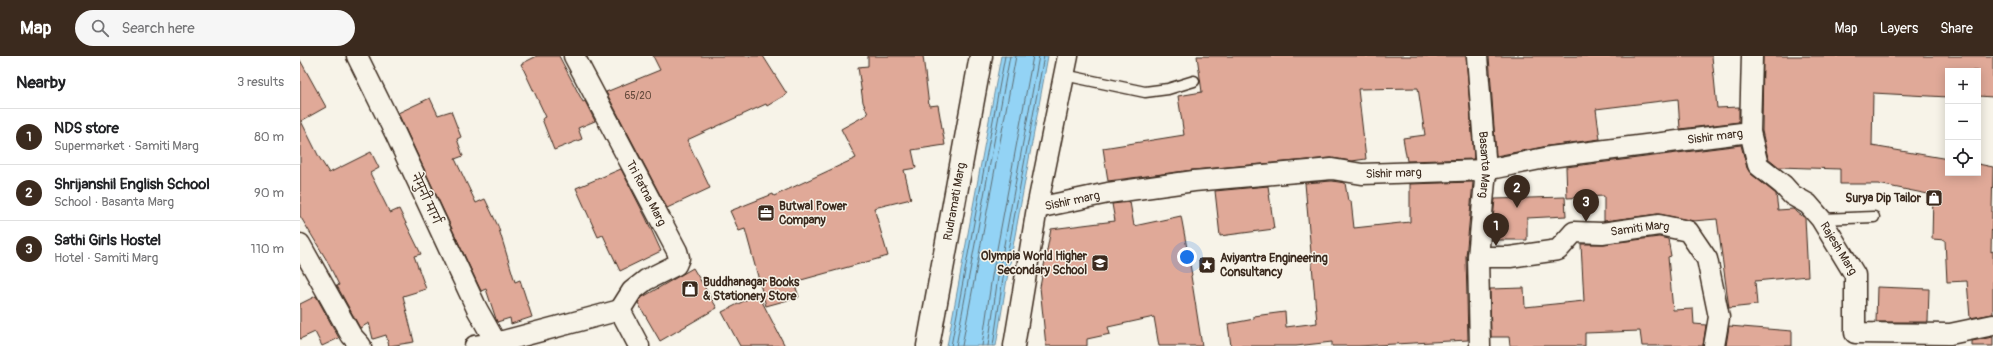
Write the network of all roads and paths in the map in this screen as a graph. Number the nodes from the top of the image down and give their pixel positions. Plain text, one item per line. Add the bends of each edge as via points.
1 (357, 56) edge
2 (574, 56) edge
3 (981, 56) edge
4 (1068, 56) edge
5 (1477, 56) edge
6 (1752, 56) edge
7 (1064, 76) junction
8 (1194, 81) dead end
9 (1750, 132) junction
10 (1486, 170) junction
11 (1037, 208) junction
12 (1874, 217) dead end
13 (1821, 219) junction
14 (300, 244) edge
15 (1478, 257) junction
16 (620, 310) junction
17 (1993, 325) edge
18 (496, 343) junction
19 (361, 346) edge
20 (475, 346) edge
21 (639, 346) edge
22 (928, 346) edge
23 (1014, 346) edge
24 (1480, 346) edge
25 (1714, 346) edge

1 - 18 street, नेमुनी मार्ग via 477,309
2 - 16 street, Tri Ratna Marg via 679,258 676,265 646,280 632,291
3 - 22 street, Rudramati Marg
4 - 7 street
5 - 10 street, Basanta Marg
6 - 9 street, Rajesh Marg
7 - 8 lane via 1145,92 1168,89
7 - 11 street
9 - 10 street, Sishir marg via 1550,157
9 - 13 street, Rajesh Marg via 1758,165 1792,195 1808,204
10 - 11 street, Sishir marg via 1362,174 1332,168 1194,181 1108,193
10 - 15 street, Basanta Marg
11 - 23 street
12 - 13 lane
13 - 17 street, Rajesh Marg via 1855,275 1855,333 1950,334
14 - 19 street via 351,335
15 - 24 street, Basanta Marg
15 - 25 street, Samiti Marg via 1510,257 1558,250 1574,232 1602,233 1659,225 1688,231 1707,259 1719,317
16 - 18 street
16 - 21 street
18 - 20 street

